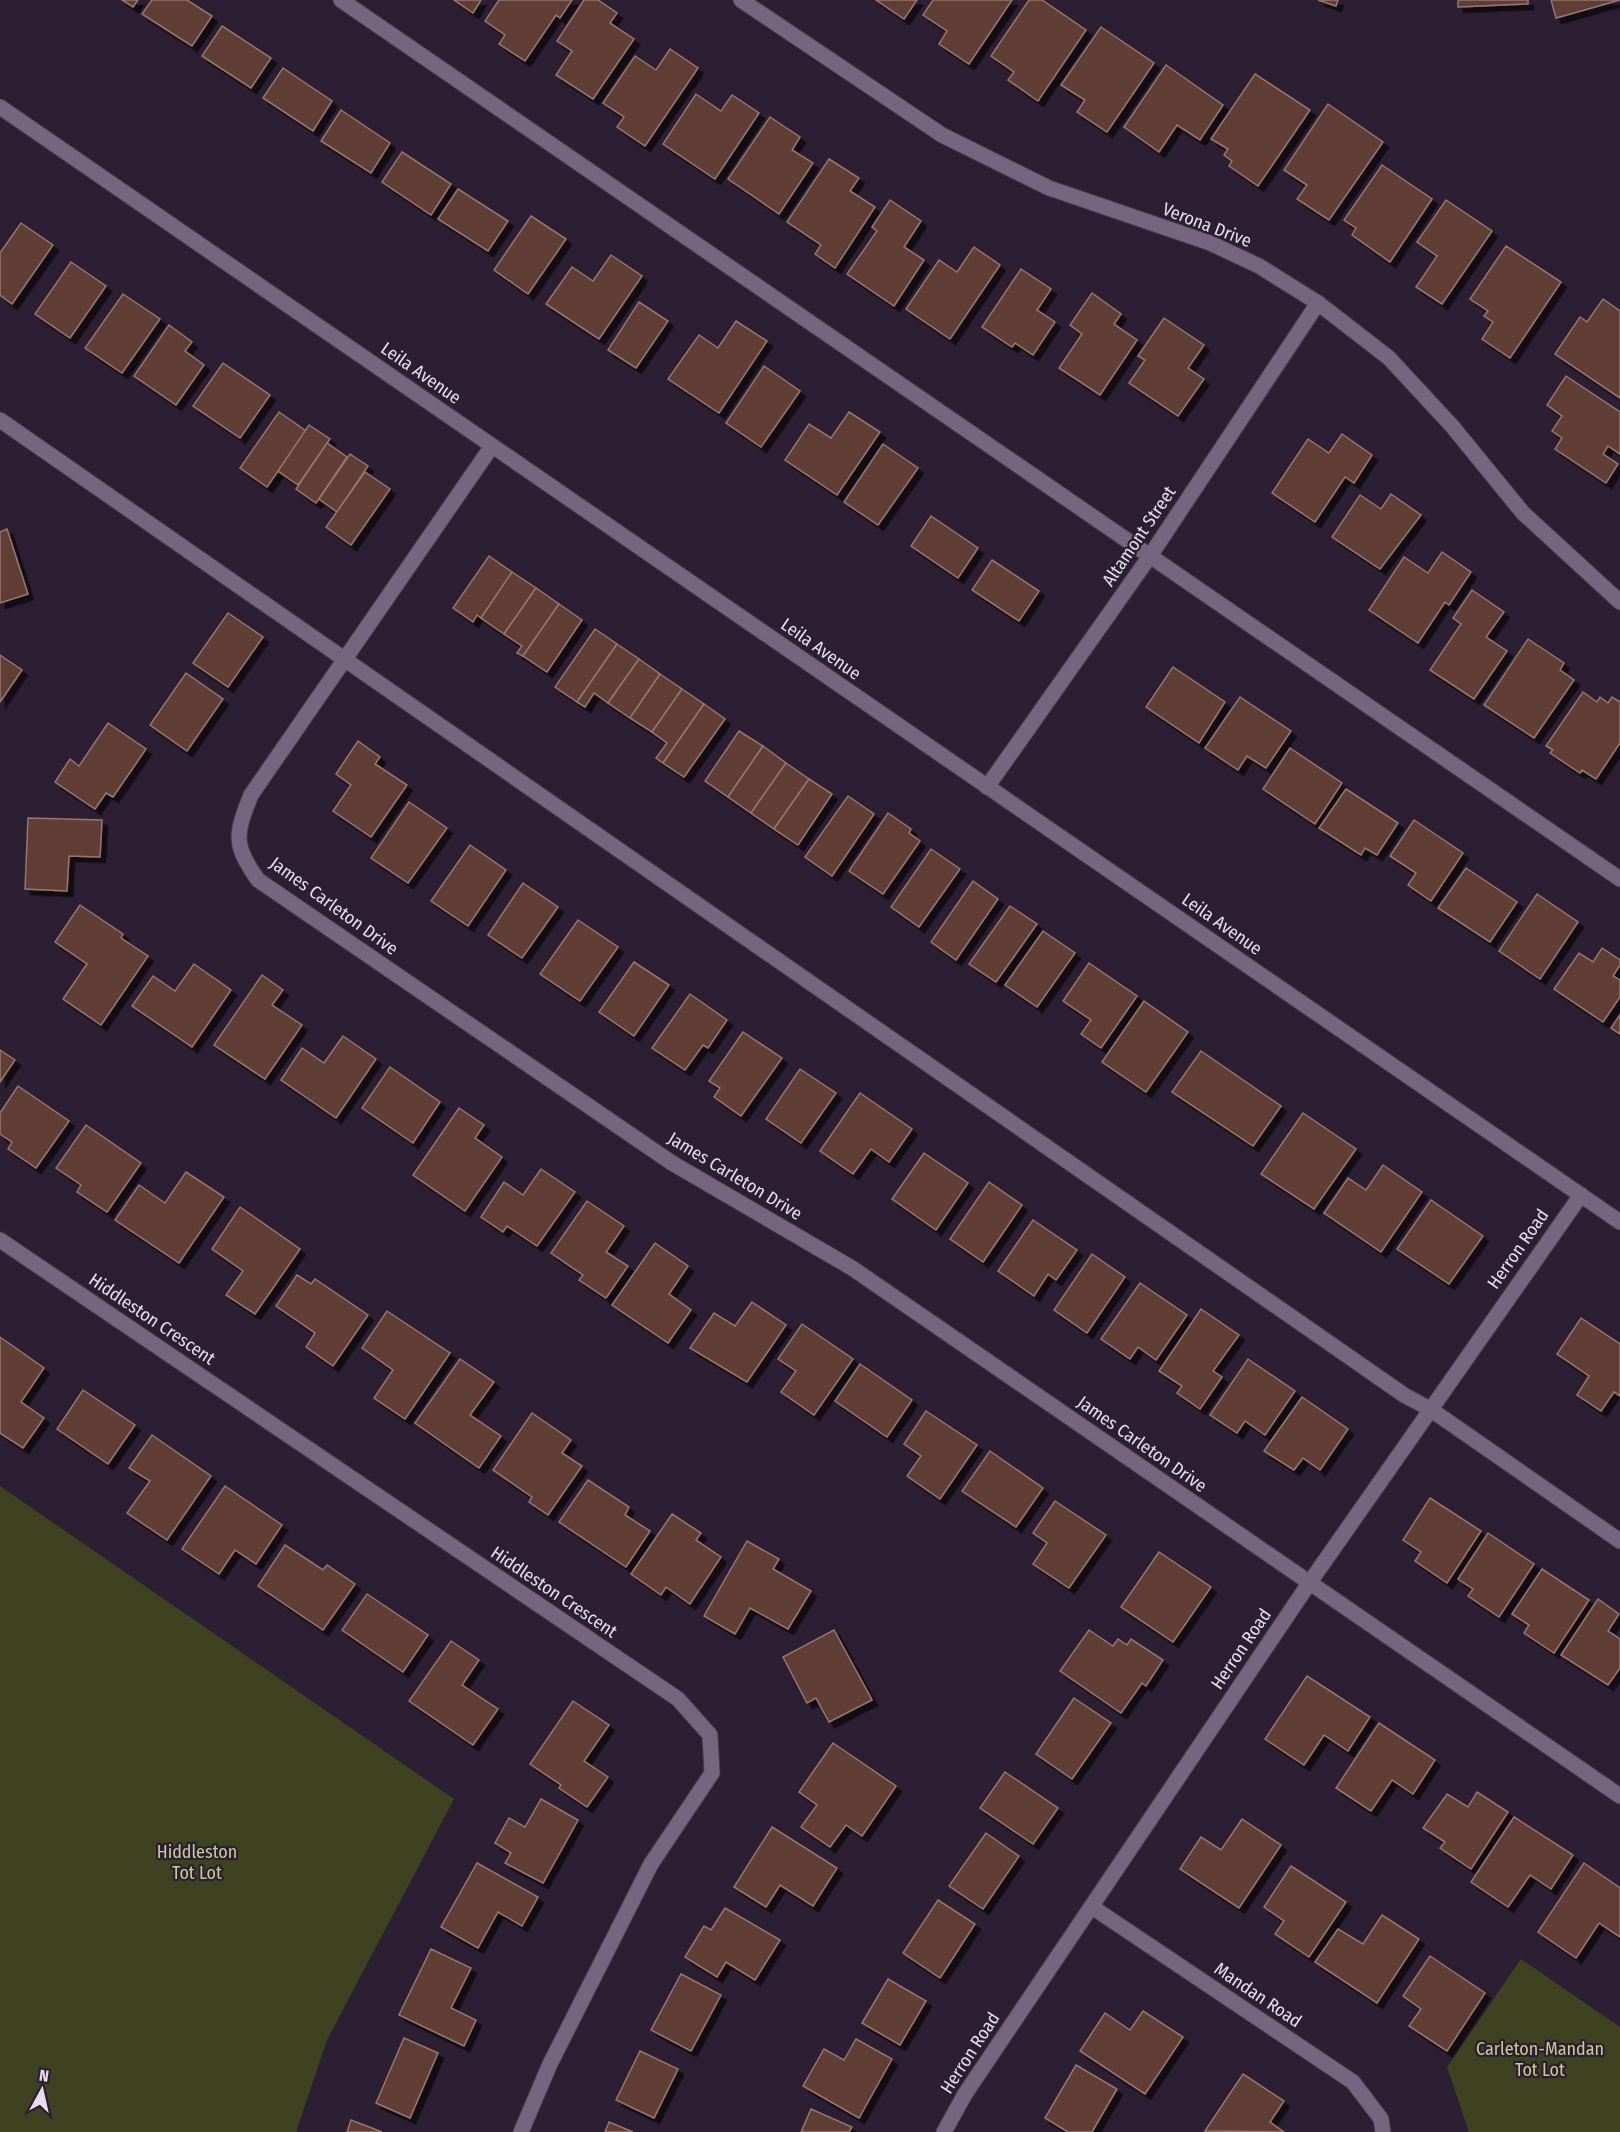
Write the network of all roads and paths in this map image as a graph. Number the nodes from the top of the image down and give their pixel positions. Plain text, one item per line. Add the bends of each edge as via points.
1 (341, 0) edge
2 (741, 0) edge
3 (0, 108) edge
4 (1318, 303) junction
5 (0, 420) edge
6 (492, 446) junction
7 (1150, 556) junction
8 (1620, 602) edge
9 (346, 658) junction
10 (987, 787) junction
11 (1620, 879) edge
12 (1581, 1195) junction
13 (1620, 1222) edge
14 (0, 1239) edge
15 (1430, 1409) junction
16 (1620, 1541) edge
17 (1310, 1581) junction
18 (1620, 1796) edge
19 (1092, 1907) junction
20 (521, 2132) edge
21 (944, 2132) edge
22 (1383, 2132) edge

1 - 7 street
2 - 4 street, Verona Drive via 942,135 1049,188 1210,243 1259,266
3 - 6 street, Leila Avenue
4 - 7 street, Altamont Street
4 - 8 street, Verona Drive via 1389,358 1452,426 1523,513
5 - 9 street
6 - 9 street, James Carleton Drive
6 - 10 street, Leila Avenue
7 - 10 street, Altamont Street
7 - 11 street
9 - 15 street via 1404,1395
9 - 17 street, James Carleton Drive via 251,795 238,828 242,856 258,880 672,1163 852,1268
10 - 12 street, Leila Avenue
12 - 13 street, Leila Avenue
12 - 15 street, Herron Road
14 - 20 street, Hiddleston Crescent via 678,1699 710,1735 712,1773 651,1864 550,2064
15 - 16 street
15 - 17 street, Herron Road
17 - 18 street, James Carleton Drive
17 - 19 street, Herron Road
19 - 21 street, Herron Road via 965,2094
19 - 22 street, Mandan Road via 1353,2082 1381,2119

